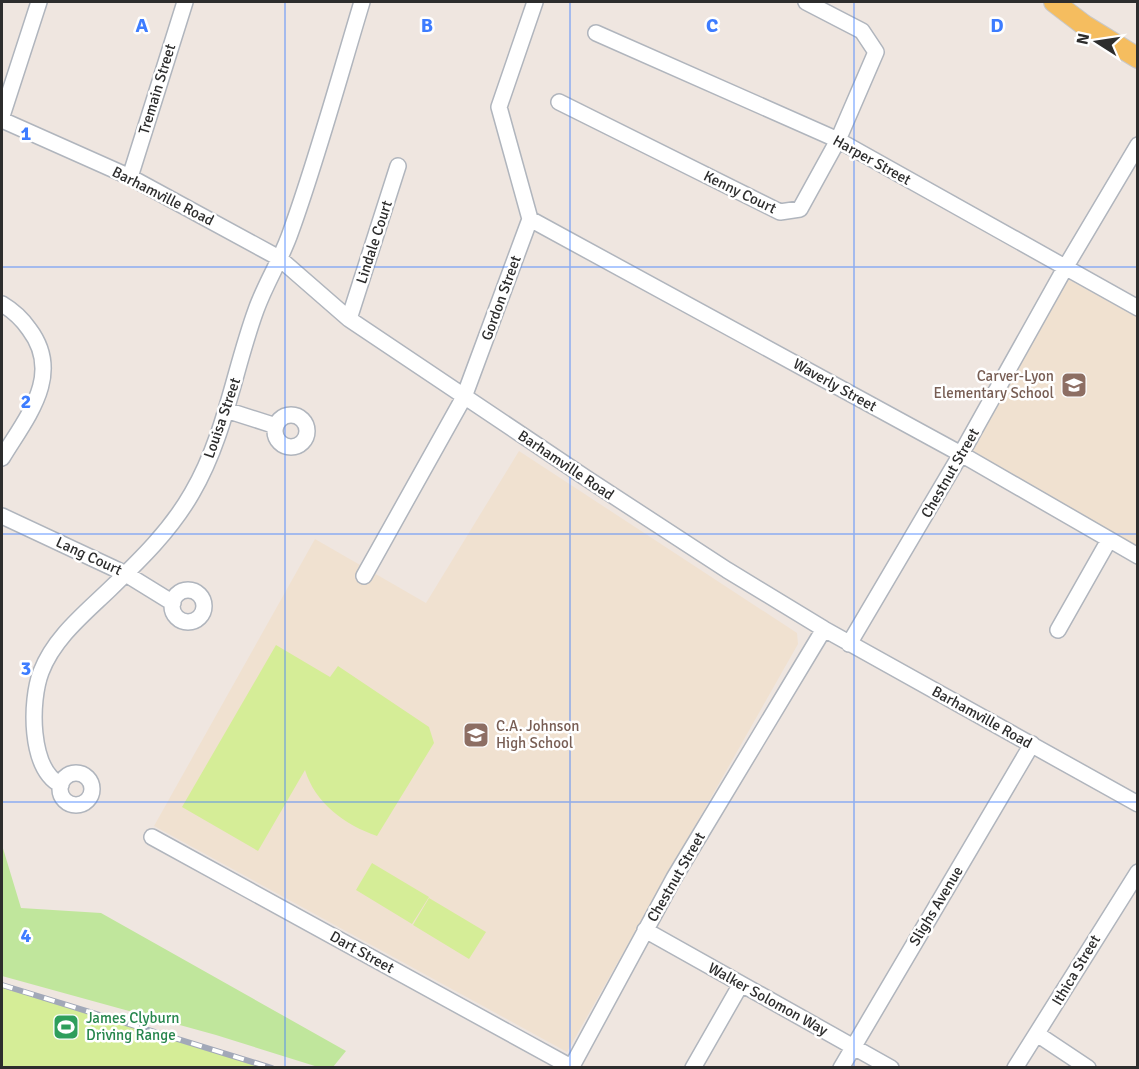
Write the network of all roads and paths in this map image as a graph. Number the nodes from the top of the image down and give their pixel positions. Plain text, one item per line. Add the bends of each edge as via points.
1 (39, 2) edge
2 (185, 2) edge
3 (362, 2) edge
4 (535, 2) edge
5 (806, 2) edge
6 (1054, 2) edge
7 (596, 33) dead end
8 (1137, 58) edge
9 (559, 102) dead end
10 (2, 118) edge
11 (838, 140) junction
12 (1137, 146) edge
13 (398, 166) dead end
14 (129, 177) junction
15 (530, 219) junction
16 (279, 258) junction
17 (1065, 268) junction
18 (2, 304) edge
19 (1137, 308) edge
20 (350, 319) junction
21 (464, 397) junction
22 (226, 410) junction
23 (276, 426) dead end
24 (961, 454) junction
25 (2, 458) edge
26 (2, 516) edge
27 (1109, 540) junction
28 (1137, 556) edge
29 (126, 574) junction
30 (364, 576) dead end
31 (172, 603) dead end
32 (824, 629) junction
33 (1058, 630) dead end
34 (849, 644) junction
35 (1032, 744) junction
36 (61, 785) dead end
37 (1137, 804) edge
38 (152, 837) dead end
39 (1137, 872) edge
40 (645, 930) junction
41 (741, 984) junction
42 (1037, 1034) junction
43 (853, 1047) junction
44 (571, 1067) edge
45 (693, 1068) edge
46 (841, 1068) edge
47 (891, 1068) edge
48 (1015, 1068) edge
49 (1088, 1068) edge

1 - 10 street
2 - 14 street, Tremain Street
3 - 16 street, Louisa Street via 315,161
4 - 15 street via 500,107
5 - 11 street, Kenny Court via 862,31 876,52
6 - 8 main road
7 - 11 street, Harper Street
9 - 11 street, Kenny Court via 780,212 800,209
10 - 14 street, Barhamville Road
11 - 17 street, Harper Street
12 - 17 street, Chestnut Street
13 - 20 street, Lindale Court
14 - 16 street, Barhamville Road
15 - 21 street, Gordon Street
15 - 24 street, Waverly Street
16 - 20 street, Barhamville Road
16 - 22 street, Louisa Street via 256,310
17 - 19 street, Harper Street
17 - 24 street, Chestnut Street
18 - 25 street via 22,319 35,337 44,374 40,392
20 - 21 street, Barhamville Road
21 - 30 street, Gordon Street
21 - 32 street, Barhamville Road
22 - 23 street
22 - 29 street, Louisa Street via 192,492 173,522
24 - 27 street, Waverly Street
24 - 34 street, Chestnut Street
26 - 29 street, Lang Court
27 - 28 street, Waverly Street
27 - 33 street
29 - 31 street, Lang Court
29 - 36 street, Louisa Street via 55,644 41,672 34,702 34,736 46,770
32 - 34 street, Barhamville Road
32 - 40 street, Chestnut Street
34 - 35 street, Barhamville Road
35 - 37 street, Barhamville Road
35 - 43 street, Slighs Avenue
38 - 44 street, Dart Street
39 - 42 street, Ithica Street
40 - 41 street, Walker Solomon Way
40 - 44 street, Chestnut Street
41 - 43 street, Walker Solomon Way
41 - 45 street
42 - 48 street, Ithica Street
42 - 49 street
43 - 46 street, Slighs Avenue
43 - 47 street, Walker Solomon Way

